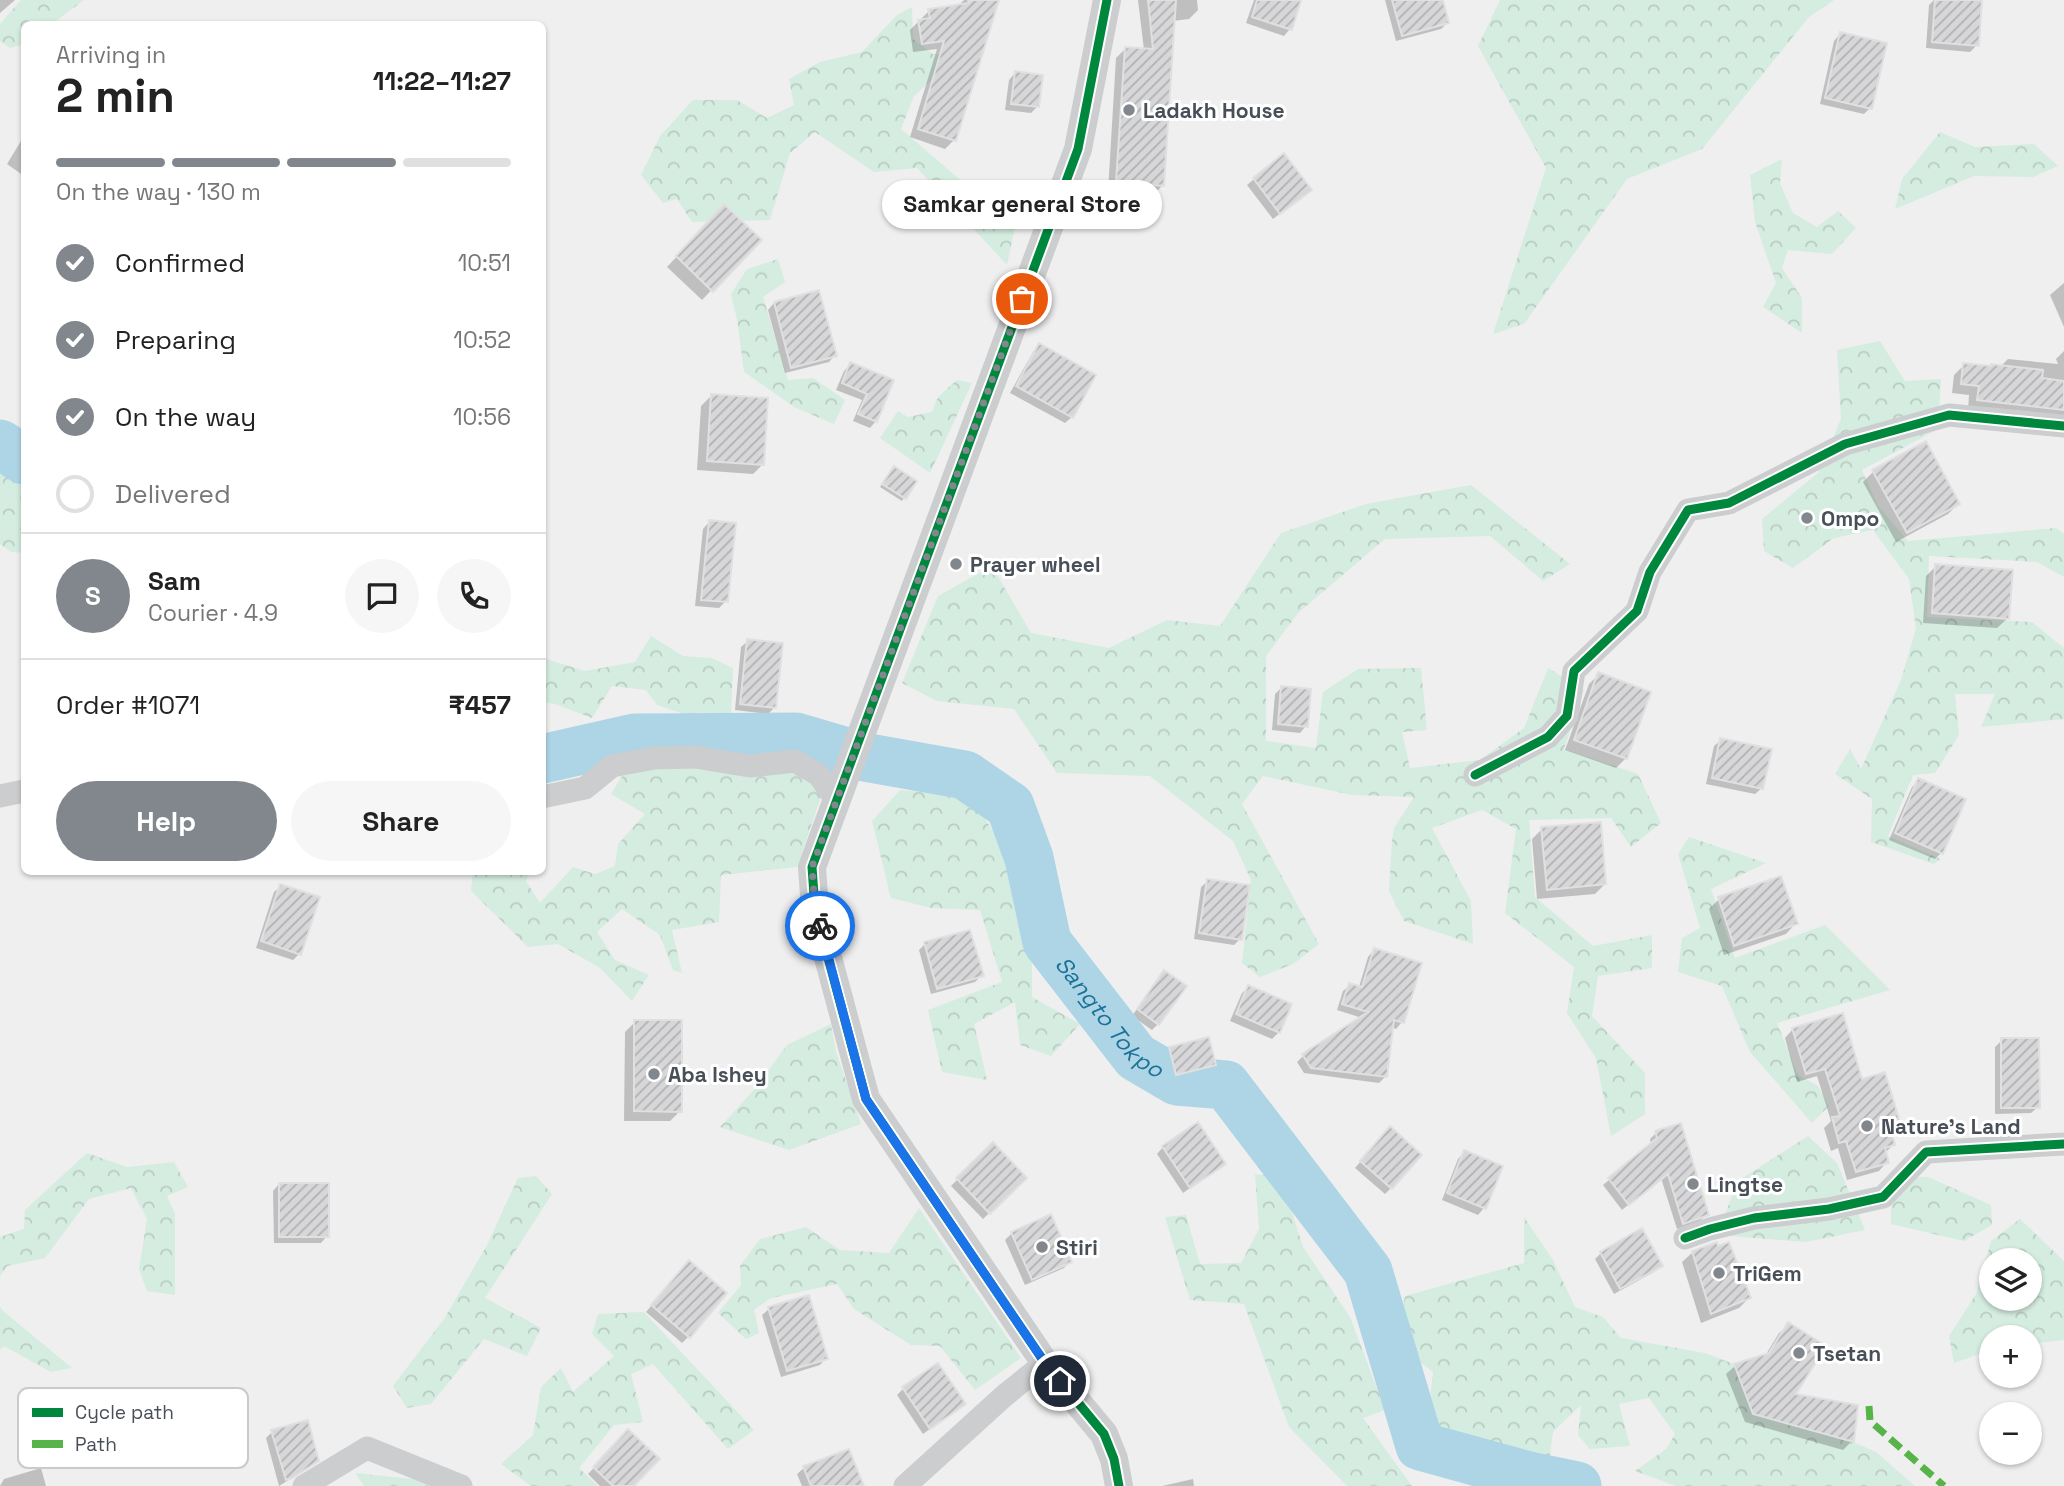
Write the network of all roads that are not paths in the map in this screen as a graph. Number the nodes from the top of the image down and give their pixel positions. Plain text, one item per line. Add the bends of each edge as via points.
1 (1107, 0) edge
2 (2064, 426) edge
3 (1475, 775) dead end
4 (840, 787) junction
5 (21, 792) edge
6 (0, 796) edge
7 (546, 796) edge
8 (2064, 1143) edge
9 (1685, 1238) dead end
10 (1045, 1363) junction
11 (304, 1486) edge
12 (461, 1486) edge
13 (905, 1486) edge
14 (1119, 1486) edge

1 - 4 street via 1078,149
2 - 3 street via 1949,415 1845,444 1729,503 1688,510 1650,572 1637,611 1574,671 1567,716 1548,737
4 - 7 street via 794,761 750,766 695,757 654,758 612,766 585,788
4 - 10 street via 812,867 815,909 866,1099
5 - 6 street
8 - 9 street via 1926,1152 1883,1197 1829,1209 1754,1217
10 - 13 street
10 - 14 street via 1104,1434
11 - 12 street via 367,1448

